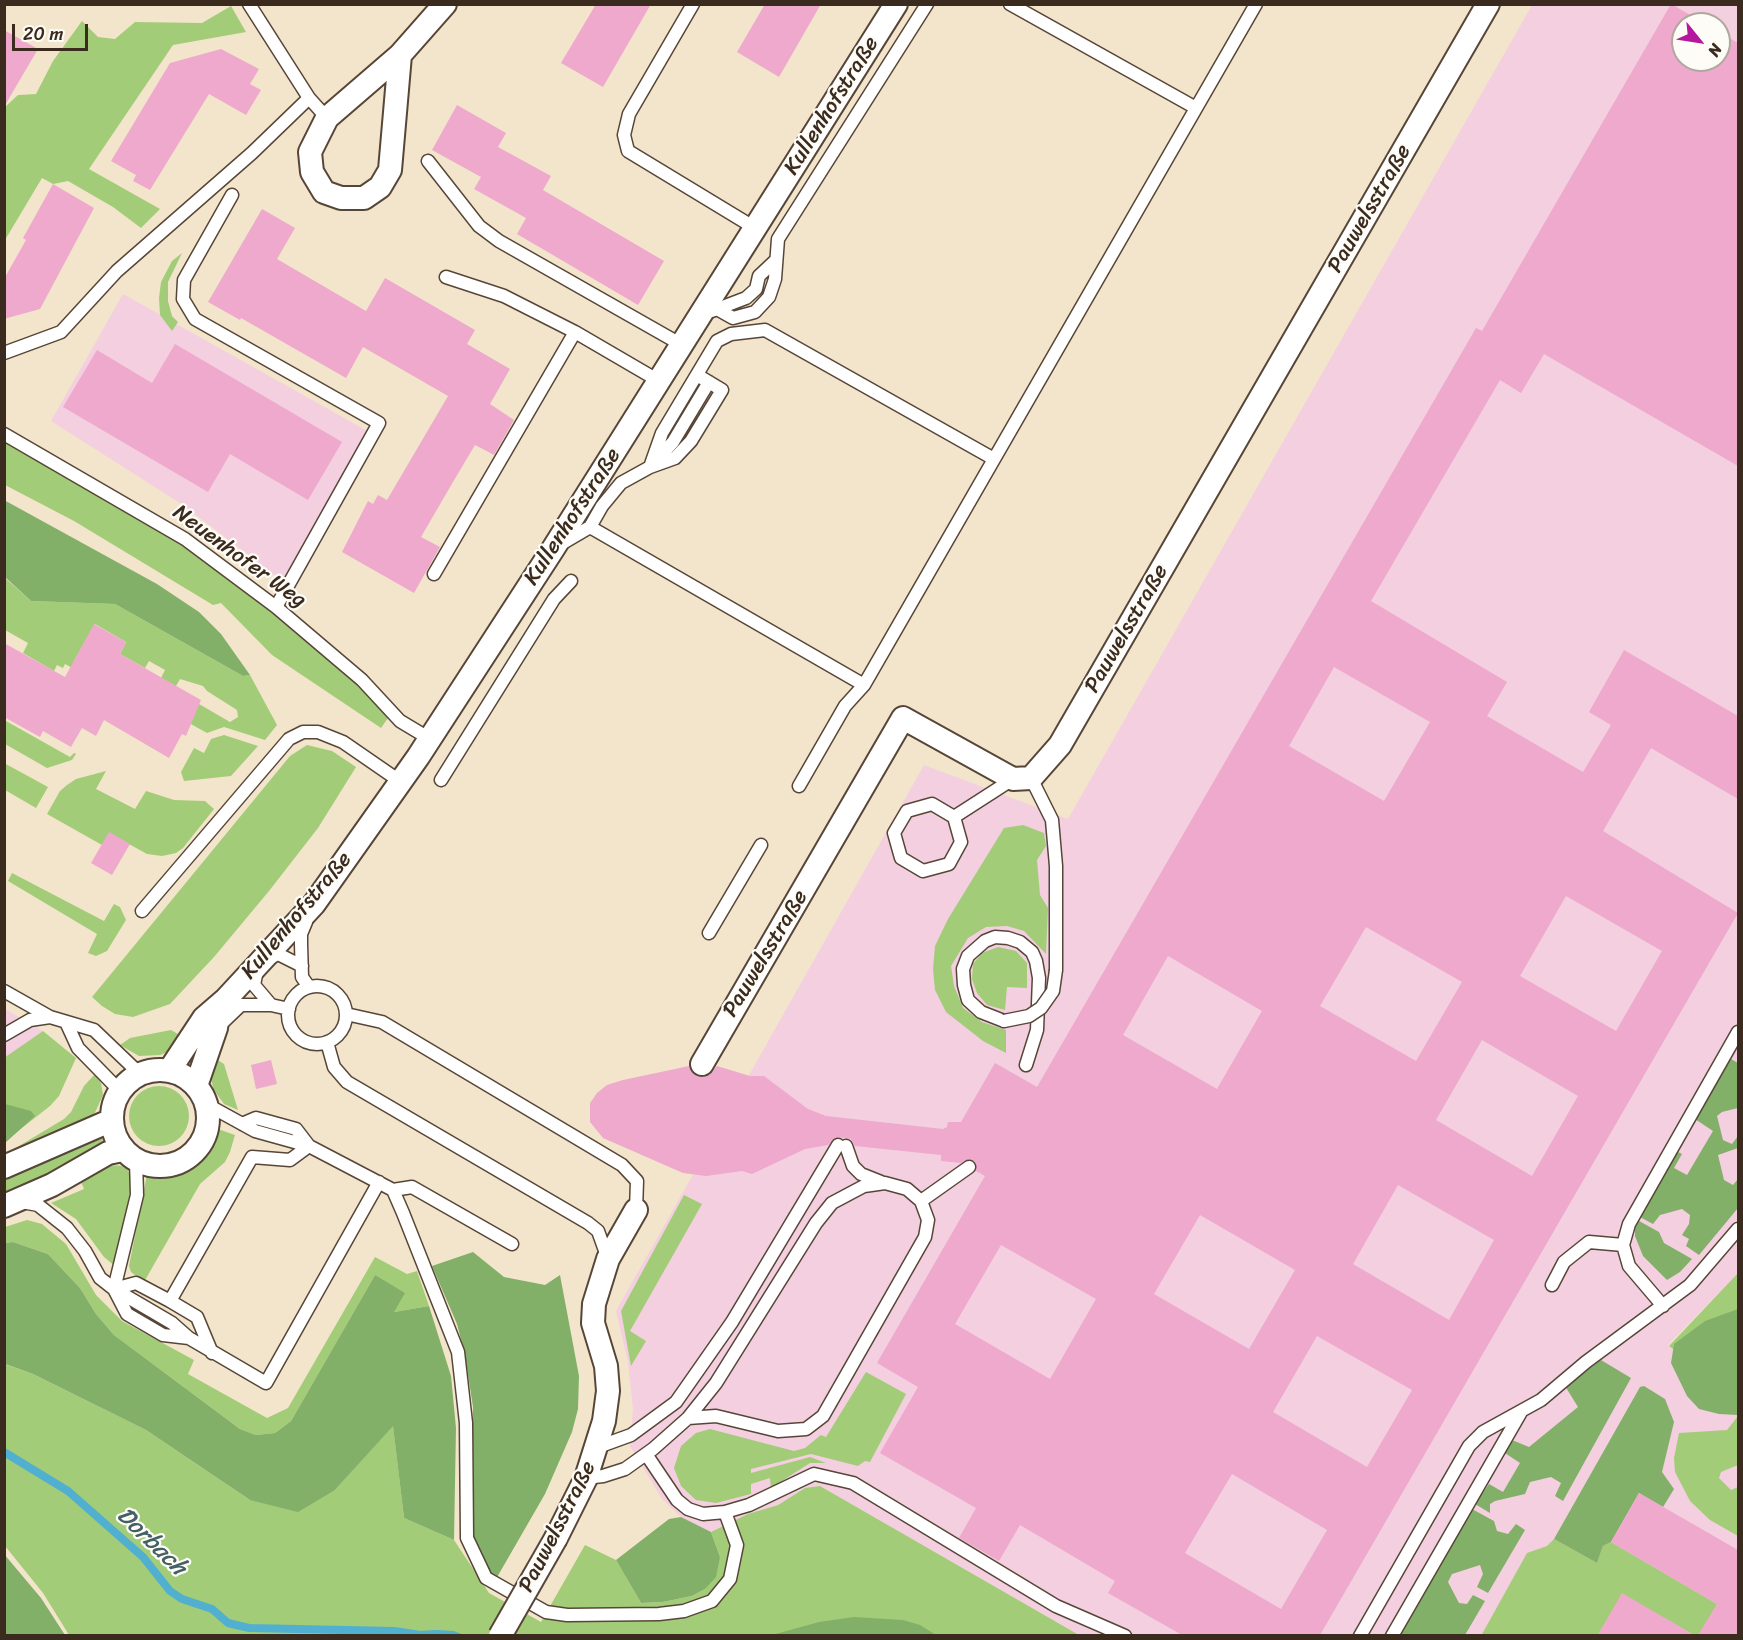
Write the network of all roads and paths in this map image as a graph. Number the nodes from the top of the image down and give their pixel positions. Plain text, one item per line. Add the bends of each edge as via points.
1 (249, 4) edge
2 (445, 4) edge
3 (693, 4) edge
4 (927, 4) edge
5 (1010, 4) edge
6 (1256, 4) edge
7 (1488, 4) edge
8 (890, 7) edge
9 (400, 55) junction
10 (309, 98) junction
11 (1196, 108) junction
12 (327, 118) junction
13 (428, 160) dead end
14 (232, 195) dead end
15 (755, 228) junction
16 (446, 278) dead end
17 (708, 314) junction
18 (575, 332) junction
19 (682, 345) junction
20 (4, 353) edge
21 (697, 375) junction
22 (659, 381) junction
23 (710, 382) junction
24 (4, 434) edge
25 (994, 459) junction
26 (650, 467) junction
27 (590, 527) junction
28 (553, 549) junction
29 (434, 574) dead end
30 (571, 581) dead end
31 (276, 607) junction
32 (864, 685) junction
33 (430, 739) junction
34 (1022, 778) junction
35 (441, 780) dead end
36 (401, 782) junction
37 (799, 786) dead end
38 (954, 817) junction
39 (761, 845) dead end
40 (314, 904) junction
41 (142, 911) dead end
42 (709, 933) dead end
43 (258, 964) junction
44 (302, 966) junction
45 (309, 987) junction
46 (4, 991) edge
47 (271, 1005) junction
48 (289, 1009) junction
49 (346, 1014) junction
50 (50, 1017) junction
51 (217, 1017) junction
52 (66, 1022) junction
53 (1738, 1032) edge
54 (4, 1035) edge
55 (327, 1042) junction
56 (702, 1064) dead end
57 (1026, 1065) dead end
58 (169, 1071) junction
59 (140, 1074) junction
60 (120, 1091) junction
61 (201, 1095) junction
62 (112, 1120) junction
63 (309, 1146) junction
64 (129, 1155) junction
65 (4, 1167) edge
66 (969, 1167) dead end
67 (379, 1182) junction
68 (885, 1183) junction
69 (393, 1190) junction
70 (921, 1201) junction
71 (11, 1203) edge
72 (636, 1210) joint
73 (1738, 1229) edge
74 (512, 1244) dead end
75 (1623, 1245) junction
76 (608, 1260) junction
77 (1552, 1285) dead end
78 (114, 1289) junction
79 (170, 1301) junction
80 (1663, 1306) junction
81 (212, 1353) junction
82 (1521, 1413) junction
83 (688, 1418) junction
84 (598, 1447) junction
85 (646, 1454) junction
86 (586, 1478) junction
87 (725, 1512) junction
88 (500, 1635) edge
89 (1125, 1635) edge
90 (1360, 1635) edge
91 (1392, 1635) edge

1 - 10 lane
2 - 9 street
3 - 15 lane via 629,114 624,135 628,151
4 - 17 lane via 778,239 770,297 755,312 733,318
5 - 11 lane
6 - 11 lane
7 - 34 street, Pauwelsstraße via 1060,745
8 - 15 street, Kullenhofstraße
9 - 12 street
9 - 12 street via 390,170 380,187 364,198 341,198 324,192 312,172 310,152
10 - 12 lane
10 - 20 lane via 117,271 61,332
11 - 25 lane
13 - 19 lane via 479,226 499,242
14 - 31 lane via 184,280 183,299 195,319 379,423
15 - 17 street, Kullenhofstraße
16 - 18 lane via 504,296
17 - 19 street, Kullenhofstraße
18 - 22 lane
18 - 29 lane
19 - 22 street, Kullenhofstraße
21 - 23 lane
21 - 25 lane via 723,336 765,330
21 - 26 lane via 662,433
22 - 28 street, Kullenhofstraße
23 - 26 lane via 673,442
23 - 26 lane via 723,390 691,441 675,458
24 - 31 lane, Neuenhofer Weg via 184,539
25 - 32 lane
26 - 27 lane via 621,483
27 - 28 lane
27 - 32 lane
28 - 33 street, Kullenhofstraße
30 - 35 lane via 554,599
31 - 33 lane, Neuenhofer Weg via 345,665 400,721
32 - 37 lane via 845,706
33 - 36 street, Kullenhofstraße
34 - 38 lane
34 - 56 street, Pauwelsstraße via 903,718
34 - 57 lane, bridge via 1052,820 1056,866 1053,991 1041,1008 1029,1016 1005,1021 981,1012 968,1000 963,969 968,956 995,937 1020,942 1032,952 1039,978 1038,1030
36 - 40 street, Kullenhofstraße
36 - 41 lane via 343,742 318,732 303,732 289,738
38 - 38 lane via 932,804 907,811 894,833 901,858 923,871 949,864 961,842
39 - 42 lane
40 - 43 street, Kullenhofstraße
40 - 44 lane via 301,934
43 - 44 lane via 278,954
43 - 47 lane via 254,985
43 - 51 street, Kullenhofstraße
44 - 45 lane via 302,977
45 - 48 lane via 300,992
45 - 49 lane via 334,991
46 - 50 lane
47 - 48 lane
47 - 51 lane via 241,1005
48 - 55 lane via 288,1019 298,1037 307,1042
49 - 55 lane via 341,1031
49 - 72 lane via 382,1022 621,1164 637,1181
50 - 52 lane
50 - 54 lane via 30,1020
51 - 58 street, Kullenhofstraße via 204,1018
51 - 61 street, Kullenhofstraße
52 - 59 lane via 94,1030
52 - 60 lane via 78,1048
53 - 75 lane via 1629,1224
55 - 76 lane via 334,1067 347,1082 588,1222 598,1231
58 - 59 street
58 - 61 street via 184,1076
59 - 60 street
60 - 62 street
61 - 63 lane via 267,1136
61 - 64 street, Kullenhofstraße via 208,1121 204,1137 183,1161 159,1166
62 - 64 street via 115,1136
62 - 65 street
63 - 67 lane
63 - 79 lane via 291,1160 252,1157
64 - 71 street, Kullenhofstraße via 108,1153
64 - 78 lane via 138,1195
66 - 70 lane
67 - 69 lane
67 - 81 lane via 266,1383
68 - 70 lane via 907,1189
68 - 83 lane via 846,1194 826,1210 716,1383
68 - 84 lane via 868,1178 853,1166 842,1145 732,1322 676,1402 631,1435
69 - 74 lane via 412,1187
69 - 87 lane via 458,1352 466,1423 464,1517 467,1538 486,1578 546,1612 648,1615 684,1611 712,1602 730,1579 737,1545
70 - 83 lane via 928,1220 925,1237 822,1416 806,1430 778,1431 716,1416
71 - 78 lane via 38,1205 67,1228 100,1278
72 - 76 street, Pauwelsstraße
73 - 80 lane via 1690,1285
75 - 77 lane via 1589,1242 1564,1262
75 - 80 lane via 1629,1266
76 - 84 street, Pauwelsstraße via 592,1323 606,1366 608,1391
78 - 79 lane via 136,1283
78 - 81 lane via 172,1323
79 - 81 lane via 197,1317
80 - 82 lane
82 - 90 lane via 1483,1432 1469,1446
82 - 91 lane
83 - 85 lane
84 - 86 street, Pauwelsstraße
85 - 86 lane via 625,1468
85 - 87 lane via 669,1490 688,1509 703,1514
86 - 88 street, Pauwelsstraße, bridge
87 - 89 lane via 768,1497 814,1474 830,1475 854,1483 1056,1606

